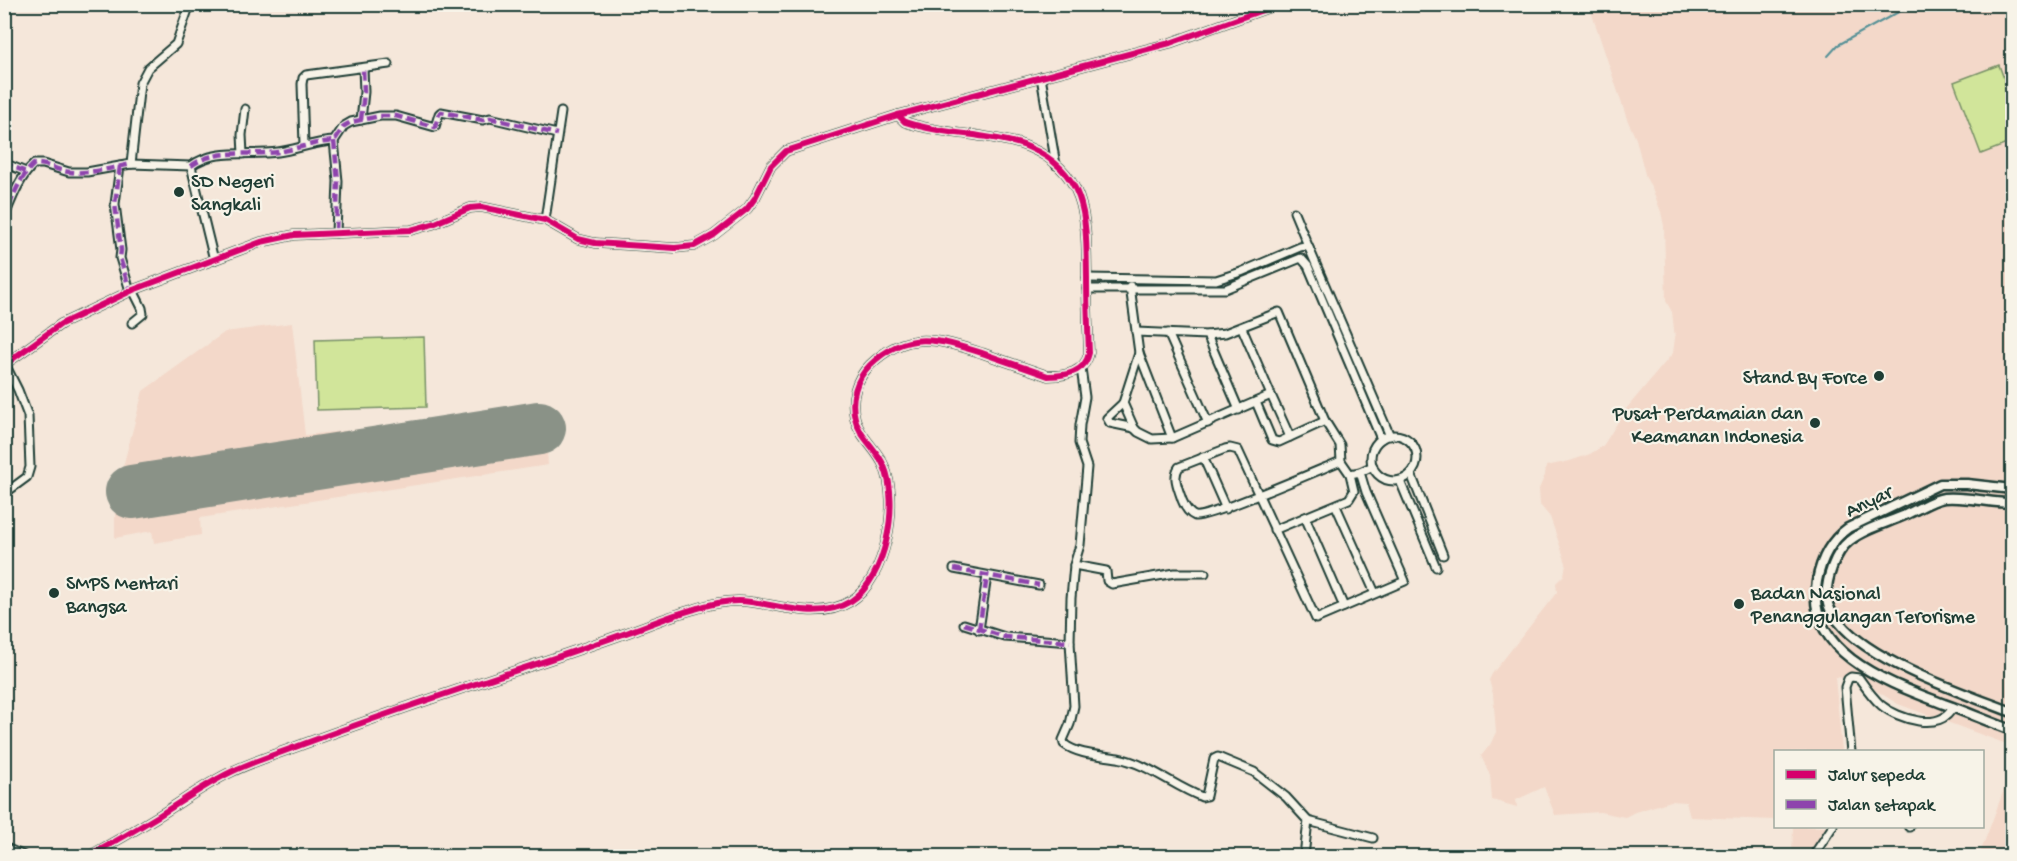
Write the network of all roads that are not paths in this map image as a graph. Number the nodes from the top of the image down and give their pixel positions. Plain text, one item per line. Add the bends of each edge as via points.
1 (190, 4) edge
2 (1280, 4) edge
3 (388, 64) dead end
4 (363, 68) junction
5 (1041, 77) junction
6 (245, 109) dead end
7 (561, 112) dead end
8 (898, 115) junction
9 (361, 120) junction
10 (557, 134) junction
11 (334, 141) junction
12 (304, 145) junction
13 (243, 154) junction
14 (4, 163) edge
15 (131, 164) junction
16 (1056, 165) junction
17 (120, 166) junction
18 (191, 166) junction
19 (26, 172) junction
20 (7, 202) edge
21 (1294, 212) dead end
22 (4, 218) edge
23 (545, 220) junction
24 (336, 233) junction
25 (1309, 248) junction
26 (214, 260) junction
27 (1087, 278) junction
28 (1130, 279) junction
29 (1087, 289) junction
30 (1130, 290) junction
31 (132, 291) junction
32 (132, 323) dead end
33 (1242, 328) junction
34 (1136, 332) junction
35 (1168, 333) junction
36 (1207, 335) junction
37 (1139, 353) junction
38 (5, 365) edge
39 (1081, 368) junction
40 (1271, 395) junction
41 (1256, 402) junction
42 (1123, 403) junction
43 (1239, 410) junction
44 (1325, 421) junction
45 (1208, 423) junction
46 (1134, 428) junction
47 (1390, 436) junction
48 (1290, 437) junction
49 (1172, 438) junction
50 (1382, 439) junction
51 (1203, 458) junction
52 (1341, 461) junction
53 (1373, 466) junction
54 (1360, 472) junction
55 (1350, 474) junction
56 (1411, 474) junction
57 (1400, 481) junction
58 (1967, 484) junction
59 (2013, 489) edge
60 (4, 494) edge
61 (1260, 494) junction
62 (1967, 498) junction
63 (2013, 503) edge
64 (1336, 506) junction
65 (1226, 508) junction
66 (1305, 517) junction
67 (1274, 530) junction
68 (1836, 536) junction
69 (1845, 545) junction
70 (1443, 555) dead end
71 (1074, 566) junction
72 (1436, 567) dead end
73 (954, 569) dead end
74 (1205, 573) dead end
75 (987, 576) junction
76 (1038, 585) dead end
77 (1375, 593) junction
78 (1344, 607) junction
79 (964, 624) dead end
80 (979, 630) junction
81 (1070, 642) junction
82 (1945, 686) junction
83 (1938, 702) junction
84 (1953, 707) junction
85 (2013, 712) edge
86 (2013, 730) edge
87 (1851, 750) edge
88 (1308, 821) junction
89 (1832, 828) edge
90 (1373, 838) dead end
91 (4, 847) edge
92 (24, 856) edge
93 (89, 856) edge
94 (1304, 856) edge
95 (1813, 856) edge

1 - 15 street via 176,44 148,68 141,83
2 - 5 street via 1170,43
3 - 4 street
4 - 9 street
4 - 12 street via 312,73 303,78
5 - 8 street
5 - 16 street
6 - 13 street
7 - 10 street
8 - 16 street via 915,125 1027,146
8 - 23 street via 786,151 771,166 747,209 694,246 595,243 578,239
9 - 10 street via 396,116 435,127 441,112 490,118
9 - 11 street via 344,126
10 - 23 street
11 - 12 street
11 - 24 street via 338,182
12 - 13 street
13 - 18 street via 210,156
14 - 19 street
15 - 17 street
15 - 18 street
16 - 27 street via 1067,176 1083,207
17 - 19 street via 69,172 37,164
17 - 31 street via 115,204 120,258
18 - 26 street
19 - 20 street
20 - 22 street
21 - 25 street
23 - 24 street via 476,207 418,229
24 - 26 street via 261,242
25 - 28 street via 1300,247 1216,280
25 - 47 street
26 - 31 street
27 - 28 street
27 - 29 street
28 - 30 street
29 - 30 street
29 - 39 street via 1089,353
30 - 34 street
30 - 50 street via 1225,289 1301,258 1308,266
31 - 32 street via 143,314
31 - 38 street via 61,324
33 - 36 street
33 - 40 street
33 - 44 street via 1277,312 1281,314
34 - 35 street
34 - 37 street
35 - 36 street
35 - 45 street
36 - 43 street
37 - 42 street
37 - 49 street
38 - 60 street via 28,416 30,467 27,477
39 - 71 street via 1085,397 1079,443 1087,467 1080,545
39 - 93 street via 1048,376 926,339 897,345 867,368 854,395 855,422 881,459 891,497 879,562 865,588 849,602 819,611 727,601 675,615 396,710 234,771
40 - 41 street
40 - 48 street
41 - 43 street
41 - 48 street via 1272,440 1279,442
42 - 46 street
42 - 46 street via 1107,420
43 - 45 street
44 - 48 street
44 - 52 street via 1340,446
45 - 49 street
46 - 49 street via 1152,439
47 - 50 street
47 - 56 street via 1399,435 1414,446 1417,464
50 - 53 street via 1372,451
51 - 61 street via 1225,449 1238,450
51 - 65 street
51 - 65 street via 1176,470 1182,501 1191,515 1197,517
52 - 55 street
52 - 61 street
53 - 54 street
53 - 57 street via 1389,481
54 - 55 street
54 - 77 street via 1405,581
55 - 64 street via 1352,495
56 - 57 street
56 - 70 street
57 - 72 street
58 - 59 street, Anyar
58 - 62 street
58 - 68 street, Anyar via 1933,487
61 - 65 street
61 - 67 street
62 - 63 street, Anyar
62 - 69 street, Anyar via 1931,502
64 - 66 street
64 - 77 street
66 - 67 street
66 - 78 street
67 - 78 street via 1315,618
68 - 69 street
68 - 83 street, Anyar via 1822,563 1815,595 1827,635 1848,656 1883,679
69 - 82 street, Anyar via 1831,572 1827,594 1840,624 1889,660
71 - 74 street via 1106,571 1107,581 1112,584 1175,573
71 - 81 street
73 - 75 street
75 - 76 street
75 - 80 street
77 - 78 street
79 - 80 street
80 - 81 street via 1019,639
81 - 88 street via 1074,706 1063,740 1066,746 1141,765 1202,797 1206,796 1214,759 1218,757 1254,772
82 - 83 street
82 - 85 street, Anyar
83 - 84 street, Anyar
84 - 86 street, Anyar
84 - 87 street via 1946,717 1932,721 1898,715 1882,706 1859,678 1851,677 1845,687
88 - 90 street
88 - 94 street
89 - 95 street
91 - 92 street

